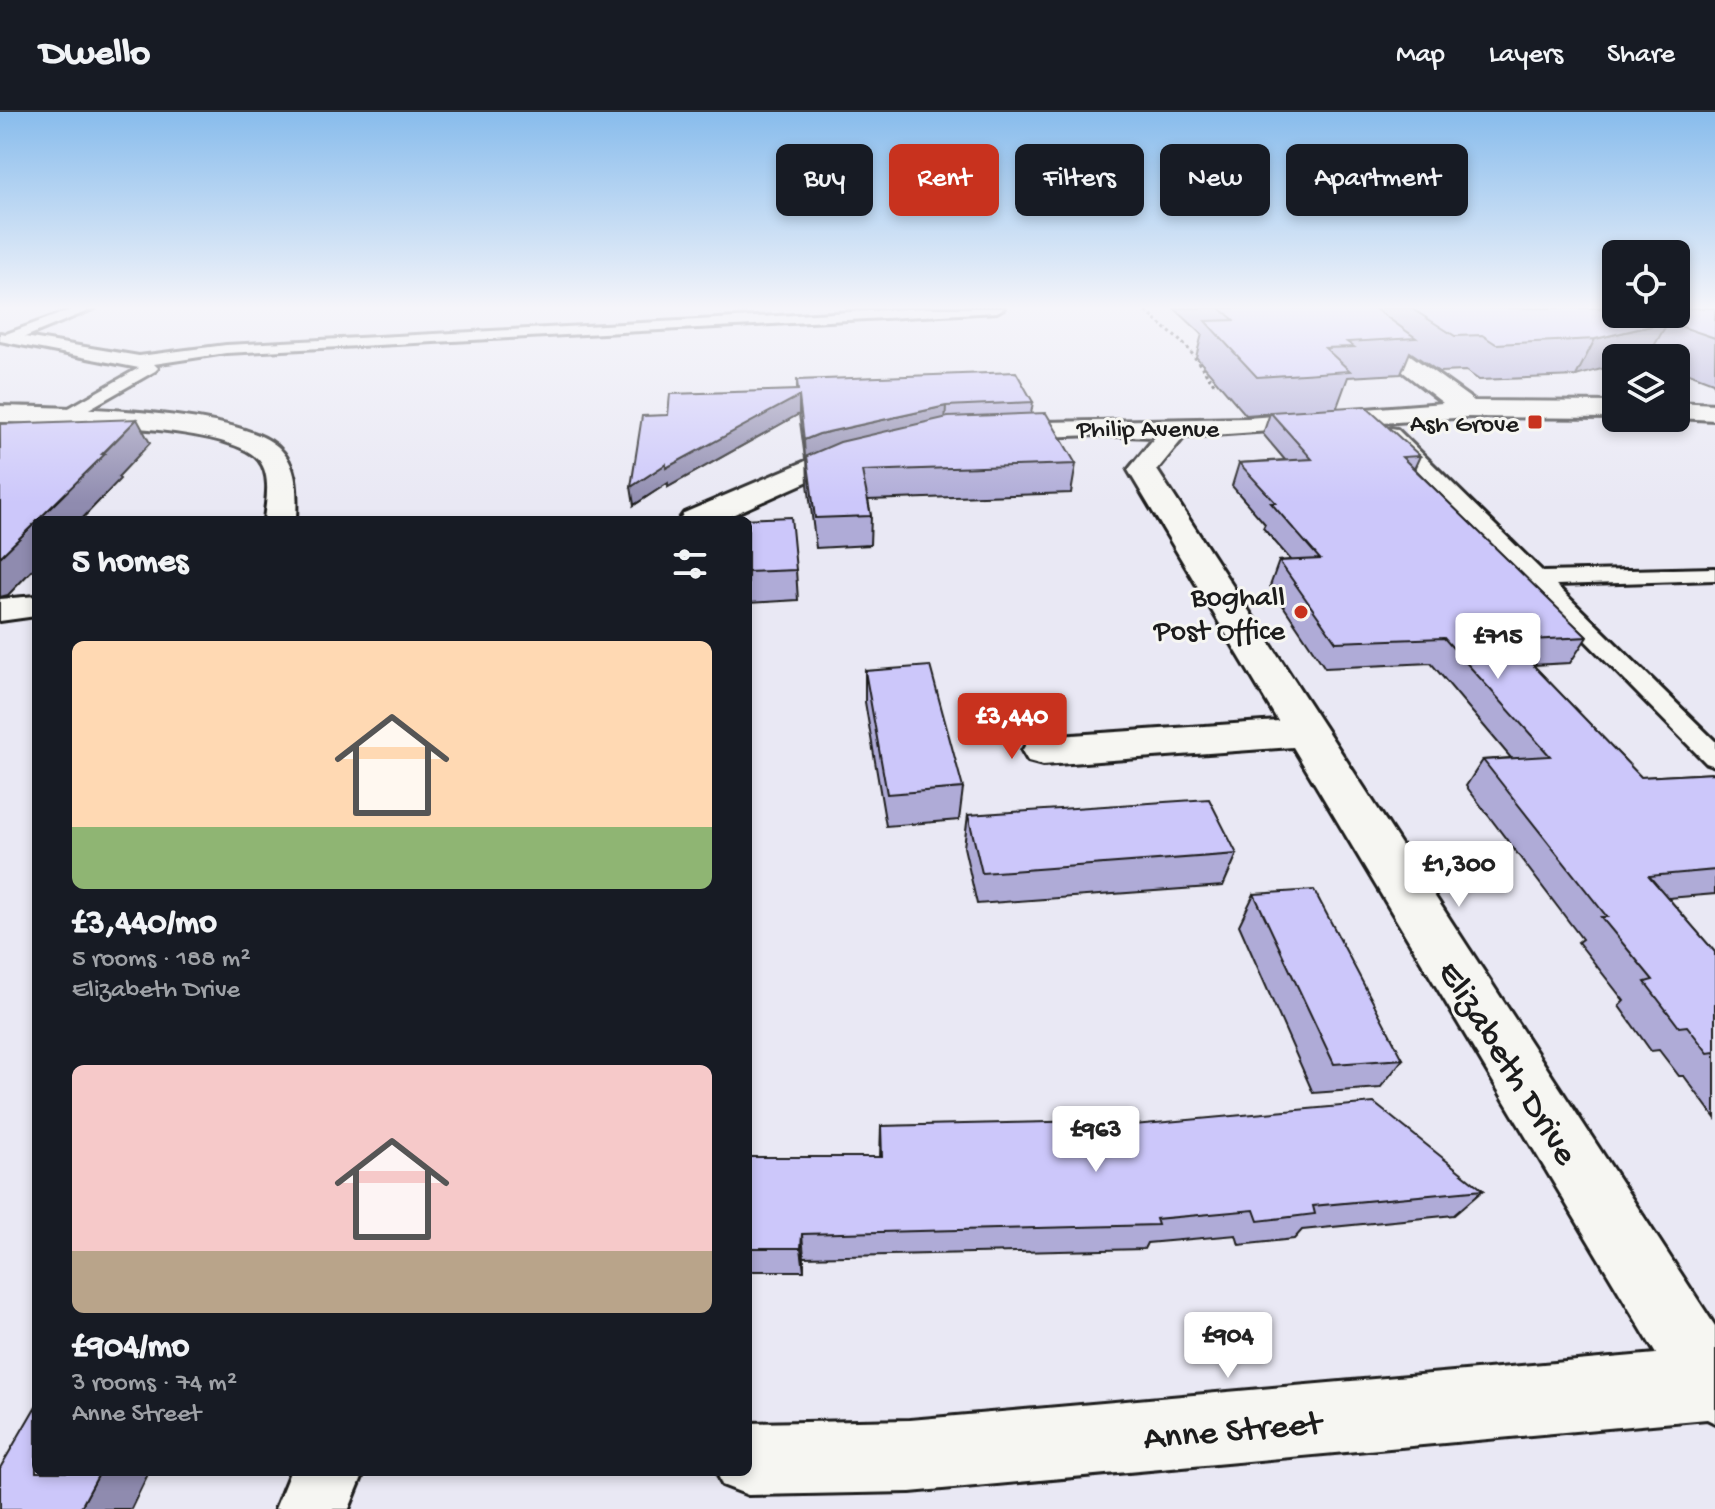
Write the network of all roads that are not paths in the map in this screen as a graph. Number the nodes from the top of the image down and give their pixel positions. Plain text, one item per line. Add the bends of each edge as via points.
1 (141, 373) edge
2 (1420, 373) edge
3 (1468, 409) junction
4 (1602, 410) edge
5 (1690, 411) edge
6 (1715, 412) edge
7 (0, 414) edge
8 (1373, 415) junction
9 (66, 417) junction
10 (1176, 429) junction
11 (975, 432) edge
12 (888, 447) edge
13 (280, 516) edge
14 (704, 516) edge
15 (1715, 574) edge
16 (1537, 579) junction
17 (32, 606) edge
18 (0, 610) edge
19 (1306, 733) junction
20 (1043, 751) dead end
21 (1715, 757) edge
22 (1714, 1385) edge
23 (752, 1459) edge
24 (325, 1476) edge
25 (312, 1509) edge

1 - 9 lane
2 - 3 street
3 - 4 street, Philip Avenue
3 - 8 street, Philip Avenue
5 - 6 street
7 - 9 street
8 - 10 street, Philip Avenue
8 - 16 lane
9 - 13 street via 166,423 226,434 266,450 283,477
10 - 11 street, Philip Avenue
10 - 19 street, Elizabeth Drive via 1142,470
12 - 14 street via 830,461
15 - 16 lane
16 - 21 lane
17 - 18 street
19 - 20 street
19 - 22 street, Elizabeth Drive
22 - 23 street, Anne Street via 910,1456
24 - 25 street

